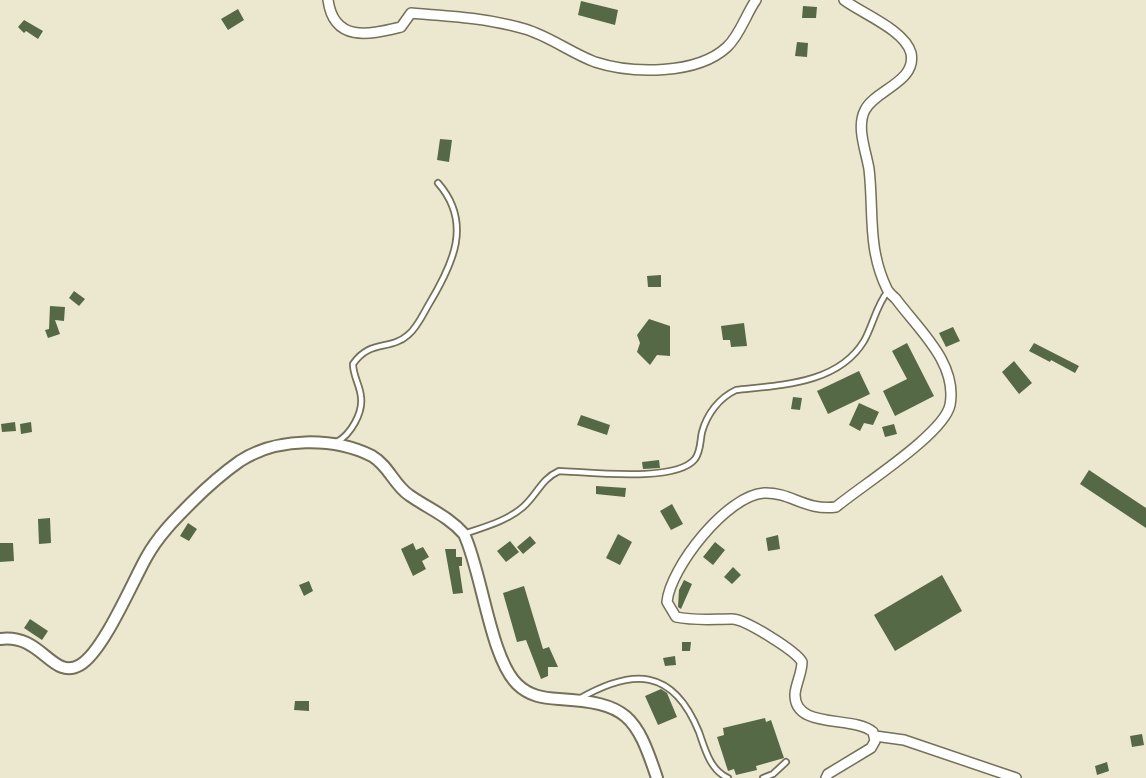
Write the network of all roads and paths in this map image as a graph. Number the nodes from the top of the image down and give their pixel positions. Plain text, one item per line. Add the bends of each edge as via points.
1 (328, 0) edge
2 (756, 0) edge
3 (844, 0) edge
4 (438, 183) dead end
5 (888, 291) junction
6 (332, 445) junction
7 (464, 534) junction
8 (0, 639) edge
9 (577, 700) junction
10 (875, 736) junction
11 (786, 762) dead end
12 (657, 778) edge
13 (728, 778) edge
14 (764, 778) edge
15 (826, 778) edge
16 (1016, 778) edge

1 - 2 street via 334,18 363,35 401,27 411,12 477,19 524,29 594,61 640,70 679,68 720,52 734,38
3 - 5 street via 889,28 910,51 908,69 872,101 864,111 862,124 869,170 872,241
4 - 6 lane via 456,210 455,247 445,278 408,335 369,348 353,364 362,397 358,414 344,438
5 - 7 lane via 864,340 852,358 837,368 817,377 726,395 706,420 697,457 689,465 645,474 559,471 550,475 532,498 510,516
5 - 10 street via 934,345 951,395 945,418 836,507 806,506 775,493 761,493 741,503 701,534 675,576 667,602 676,616 690,620 733,618 791,650 802,662 795,693 802,711 822,720 860,724
6 - 7 street via 380,462 408,494 452,520
6 - 8 street via 303,443 271,448 223,473 160,535 107,629 81,665 58,668 30,643 17,638
7 - 9 street via 504,664 516,683 537,697
9 - 12 street via 626,714 634,723
9 - 13 lane via 631,678 660,682 683,702 710,760
10 - 15 street via 871,748
10 - 16 street via 904,740
11 - 14 lane

